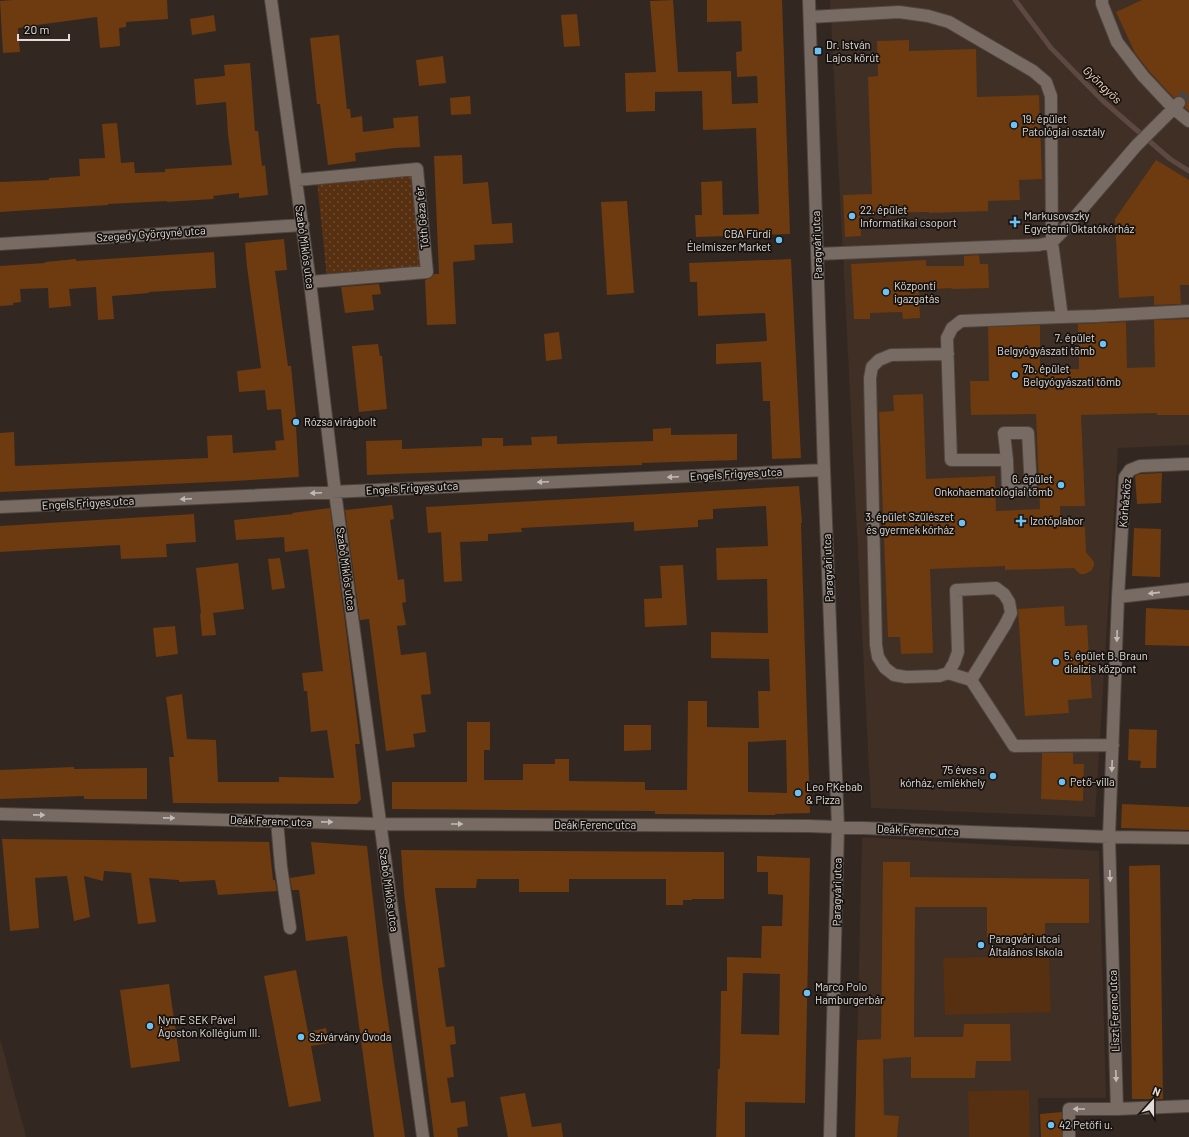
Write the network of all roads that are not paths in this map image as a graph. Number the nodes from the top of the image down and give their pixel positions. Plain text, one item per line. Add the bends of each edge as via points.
1 (271, 0) edge
2 (809, 0) edge
3 (1102, 0) edge
4 (810, 17) junction
5 (1176, 105) junction
6 (1189, 121) edge
7 (296, 180) junction
8 (303, 225) junction
9 (1052, 242) junction
10 (0, 244) edge
11 (817, 254) junction
12 (310, 282) junction
13 (1189, 311) edge
14 (1062, 317) junction
15 (948, 354) junction
16 (1007, 460) junction
17 (1189, 464) edge
18 (824, 470) junction
19 (335, 492) junction
20 (0, 507) edge
21 (1189, 589) edge
22 (1118, 597) junction
23 (948, 673) junction
24 (971, 680) junction
25 (1112, 745) junction
26 (0, 814) edge
27 (278, 821) junction
28 (380, 824) junction
29 (838, 827) junction
30 (1109, 837) junction
31 (1189, 838) edge
32 (290, 928) dead end
33 (1189, 1106) edge
34 (1117, 1109) junction
35 (423, 1137) edge
36 (830, 1137) edge
37 (1069, 1137) edge

1 - 7 street, Szabó Miklós utca
2 - 4 street, Paragvári utca
3 - 5 street via 1117,42 1143,76
4 - 9 street via 899,12 928,16 949,22 1033,71 1046,82 1051,96
4 - 11 street, Paragvári utca
5 - 6 street
5 - 9 street via 1136,146
7 - 8 street, Szabó Miklós utca
7 - 12 street, Tóth Géza tér via 417,169 427,272
8 - 10 street, Szegedy Györgyné utca
8 - 12 street, Szabó Miklós utca
9 - 11 street via 1039,245
9 - 14 street
11 - 18 street, Paragvári utca
12 - 19 street, Szabó Miklós utca
13 - 14 street
14 - 15 street via 961,321 952,328 947,338
15 - 16 street via 950,460
15 - 23 street via 891,355 872,367 870,378 878,657 885,668 906,677 939,676
16 - 16 street via 1008,491 1031,490 1028,433 1004,433
17 - 22 street, Kórházköz via 1140,466 1130,470 1125,477
18 -> 19 street, Engels Frigyes utca
18 - 29 street, Paragvári utca
19 -> 20 street, Engels Frigyes utca
19 - 28 street, Szabó Miklós utca
21 -> 22 street
22 -> 25 street, Liszt Ferenc utca
23 - 24 street
23 - 24 street via 958,652 956,590 996,588 1009,602 1011,614
24 - 25 street via 1014,746
25 -> 30 street, Liszt Ferenc utca
26 -> 27 street, Deák Ferenc utca
27 -> 28 street, Deák Ferenc utca
27 - 32 street via 281,867
28 -> 29 street, Deák Ferenc utca
28 - 35 street, Szabó Miklós utca
29 - 30 street, Deák Ferenc utca
29 - 36 street, Paragvári utca
30 - 31 street, Deák Ferenc utca
30 -> 34 street, Liszt Ferenc utca
33 - 34 street
34 -> 37 street via 1069,1109

